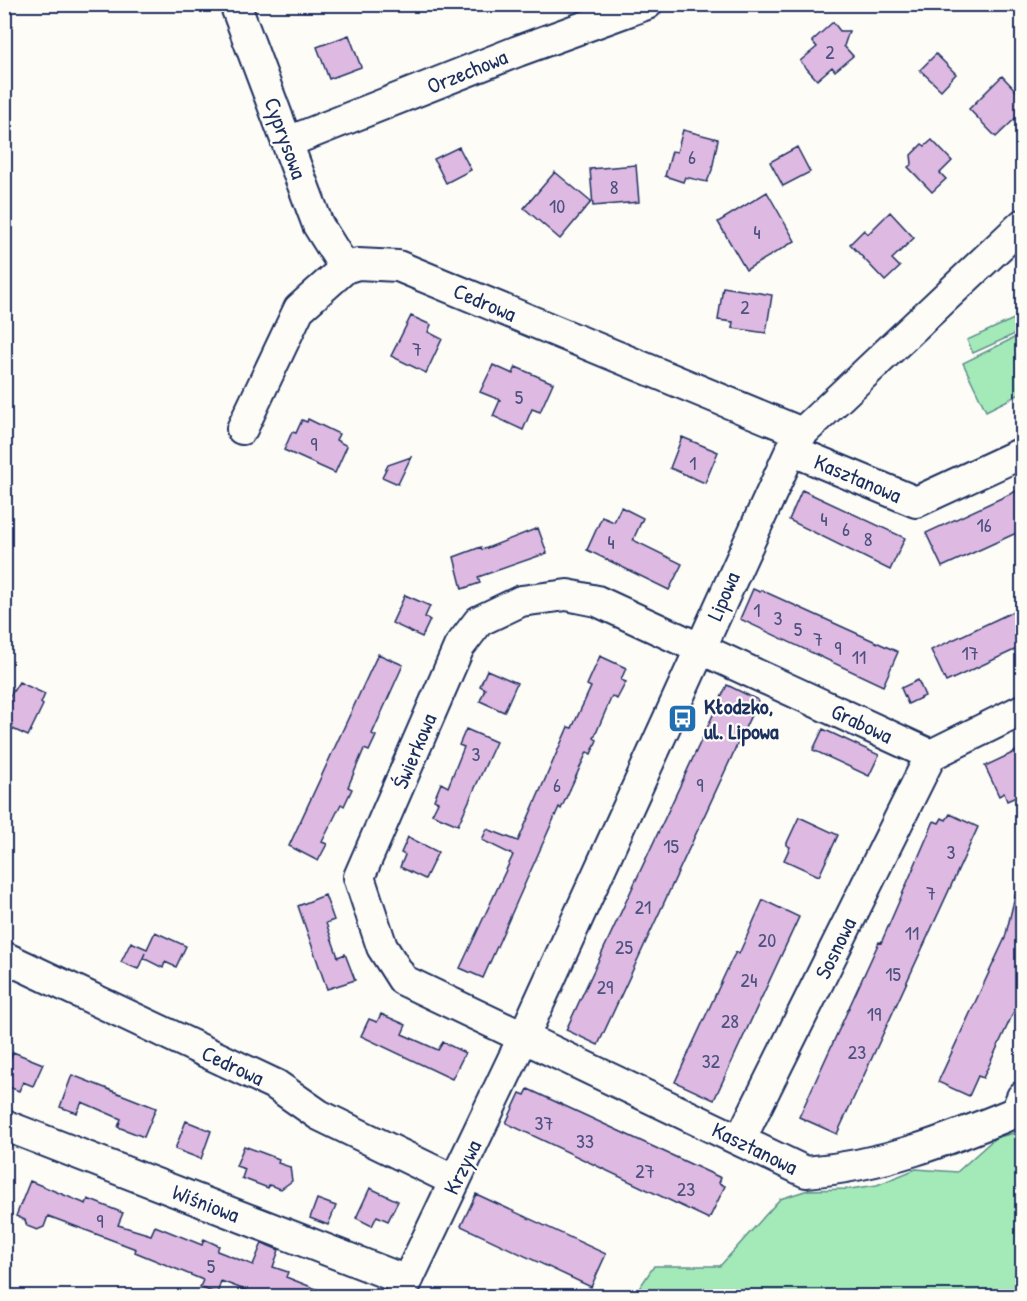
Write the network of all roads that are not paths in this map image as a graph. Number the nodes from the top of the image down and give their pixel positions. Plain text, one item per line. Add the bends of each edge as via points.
1 (235, 4) edge
2 (647, 4) edge
3 (288, 142) junction
4 (1023, 225) edge
5 (345, 268) junction
6 (242, 429) dead end
7 (796, 441) junction
8 (1023, 453) edge
9 (701, 649) junction
10 (1023, 710) edge
11 (931, 755) junction
12 (4, 957) edge
13 (523, 1038) junction
14 (1023, 1097) edge
15 (4, 1125) edge
16 (740, 1140) junction
17 (455, 1181) junction
18 (403, 1289) edge

1 - 3 street, Cyprysowa
2 - 3 street, Orzechowa
3 - 5 street, Cyprysowa via 318,225
4 - 7 street, Lipowa
5 - 6 street via 299,309
5 - 7 street, Cedrowa via 358,264 398,266
7 - 8 street, Kasztanowa via 916,502
7 - 9 street, Lipowa
9 - 11 street, Grabowa
9 - 13 street, Lipowa
9 - 13 street, Świerkowa via 597,601 567,595 520,601 479,621 459,647 359,877 382,947 403,980
10 - 11 street
11 - 16 street, Sosnowa
12 - 17 street, Cedrowa via 276,1086 319,1115
13 - 16 street, Kasztanowa
13 - 17 street, Krzywa
14 - 16 street, Kasztanowa via 1016,1112 935,1146 848,1169 806,1172
15 - 18 street, Wiśniowa
17 - 18 street, Krzywa

